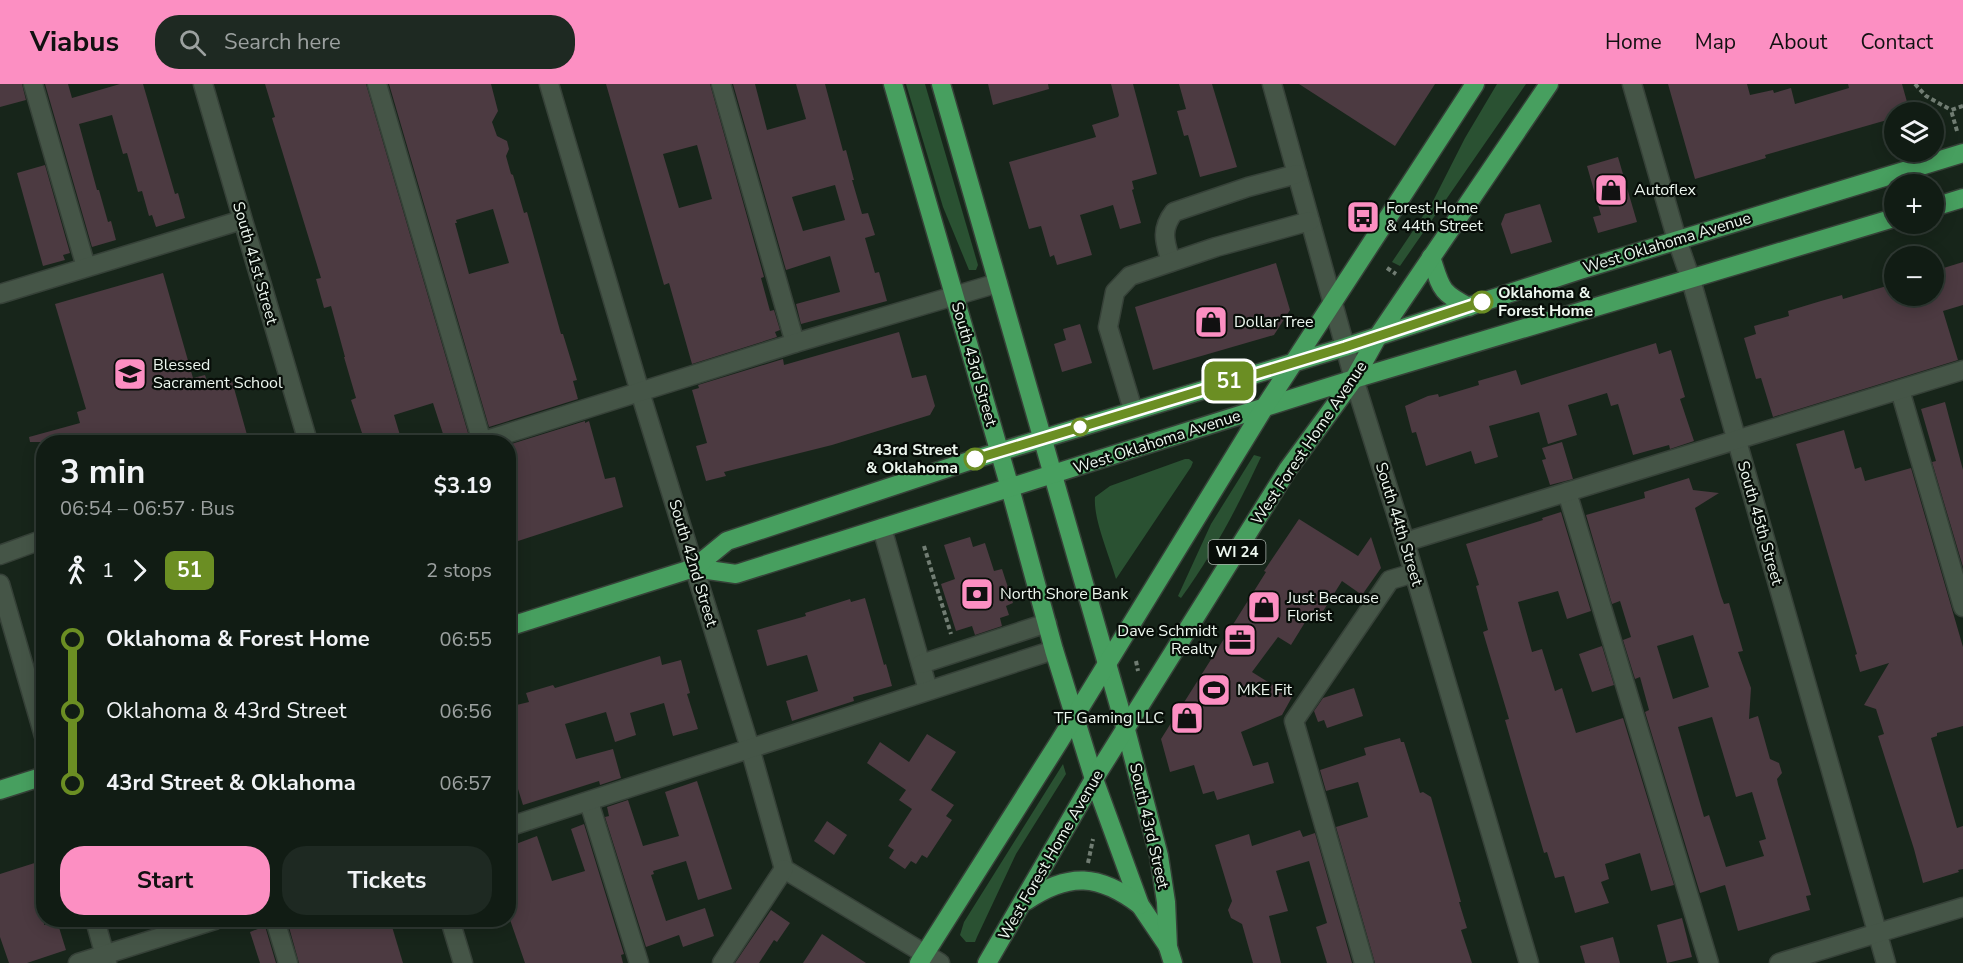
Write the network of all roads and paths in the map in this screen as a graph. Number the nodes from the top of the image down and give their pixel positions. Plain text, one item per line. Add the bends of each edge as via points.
1 (33, 84) edge
2 (203, 84) edge
3 (377, 84) edge
4 (549, 84) edge
5 (721, 84) edge
6 (893, 84) edge
7 (941, 84) edge
8 (1272, 84) edge
9 (1476, 84) edge
10 (1549, 84) edge
11 (1915, 84) edge
12 (1635, 85) edge
13 (1963, 106) edge
14 (1951, 110) junction
15 (1957, 131) dead end
16 (1963, 153) edge
17 (1297, 174) junction
18 (1963, 198) edge
19 (1944, 204) edge
20 (243, 220) junction
21 (1310, 221) junction
22 (1884, 221) edge
23 (1677, 240) junction
24 (1431, 257) junction
25 (1171, 262) junction
26 (86, 267) junction
27 (1387, 268) dead end
28 (1396, 274) dead end
29 (1691, 280) junction
30 (998, 283) junction
31 (0, 294) edge
32 (954, 295) junction
33 (1333, 304) junction
34 (1469, 307) junction
35 (1378, 336) junction
36 (795, 343) junction
37 (1345, 347) junction
38 (1296, 361) junction
39 (1963, 370) edge
40 (1354, 379) junction
41 (1900, 390) junction
42 (640, 392) junction
43 (1264, 408) junction
44 (1133, 410) junction
45 (306, 435) edge
46 (479, 435) edge
47 (503, 435) edge
48 (1042, 438) junction
49 (1736, 441) junction
50 (1000, 452) junction
51 (1054, 475) junction
52 (1010, 488) junction
53 (1567, 492) junction
54 (882, 528) junction
55 (36, 542) edge
56 (1405, 542) junction
57 (924, 546) dead end
58 (0, 555) edge
59 (694, 568) junction
60 (1414, 573) junction
61 (0, 584) edge
62 (3, 606) edge
63 (1963, 607) edge
64 (1047, 623) junction
65 (516, 624) edge
66 (952, 637) dead end
67 (1054, 650) junction
68 (1108, 661) junction
69 (1136, 662) dead end
70 (921, 664) junction
71 (1138, 671) dead end
72 (928, 690) junction
73 (36, 711) edge
74 (1074, 716) junction
75 (1126, 730) junction
76 (750, 748) junction
77 (36, 779) edge
78 (1094, 779) junction
79 (0, 790) edge
80 (590, 802) junction
81 (516, 825) edge
82 (1093, 839) dead end
83 (784, 868) junction
84 (1087, 870) dead end
85 (1024, 902) junction
86 (1140, 905) junction
87 (1963, 907) edge
88 (97, 927) edge
89 (195, 927) edge
90 (277, 927) edge
91 (452, 927) edge
92 (1878, 933) junction
93 (1170, 955) edge
94 (106, 959) edge
95 (928, 960) edge
96 (78, 963) edge
97 (288, 963) edge
98 (462, 963) edge
99 (639, 963) edge
100 (722, 963) edge
101 (987, 963) edge
102 (1364, 963) edge
103 (1529, 963) edge
104 (1709, 963) edge
105 (1779, 963) edge
106 (1886, 963) edge

1 - 26 street
2 - 20 street, South 41st Street
3 - 46 street
4 - 42 street, South 42nd Street
5 - 36 street
6 - 32 main road, South 43rd Street
7 - 30 main road, South 43rd Street
8 - 17 street, South 44th Street
9 - 33 main road, WI 24
10 - 24 main road, West Forest Home Avenue / WI 24
11 - 14 path via 1926,96
12 - 23 street, South 45th Street
13 - 14 path
14 - 15 path
16 - 23 main road, West Oklahoma Avenue
17 - 21 street, South 44th Street
17 - 25 street via 1174,212 1166,222 1164,237
18 - 19 main road
20 - 26 street
20 - 45 street, South 41st Street
21 - 25 street
21 - 33 street, South 44th Street
22 - 29 main road, West Oklahoma Avenue
23 - 29 street, South 45th Street
23 - 34 main road, West Oklahoma Avenue
24 - 34 main road via 1441,289
24 - 35 main road, West Forest Home Avenue / WI 24
25 - 44 street via 1130,276 1114,292 1108,327
26 - 31 street
27 - 28 path
29 - 40 main road, West Oklahoma Avenue
29 - 49 street, South 45th Street
30 - 32 street
30 - 48 main road, South 43rd Street
32 - 36 street
32 - 50 main road, South 43rd Street
33 - 37 street, South 44th Street
33 - 38 main road, WI 24
34 - 35 main road, West Oklahoma Avenue
35 - 37 main road, West Oklahoma Avenue
35 - 40 main road, West Forest Home Avenue / WI 24
36 - 42 street
37 - 38 main road, West Oklahoma Avenue
37 - 40 street, South 44th Street
38 - 43 main road, WI 24
38 - 44 main road, West Oklahoma Avenue
39 - 41 street
40 - 43 main road, West Oklahoma Avenue
40 - 56 street, South 44th Street
40 - 75 main road, West Forest Home Avenue / WI 24 via 1288,469
41 - 49 street
41 - 63 street
42 - 47 street
42 - 59 street, South 42nd Street
43 - 51 main road, West Oklahoma Avenue
43 - 68 main road, WI 24
44 - 48 main road, West Oklahoma Avenue
48 - 50 main road, West Oklahoma Avenue
48 - 51 main road, South 43rd Street
49 - 53 street
49 - 92 street, South 45th Street
50 - 52 main road, South 43rd Street
50 - 59 main road, West Oklahoma Avenue via 727,540
51 - 52 main road, West Oklahoma Avenue
51 - 68 main road, South 43rd Street
52 - 54 main road, West Oklahoma Avenue
52 - 64 main road, South 43rd Street
53 - 56 street
53 - 104 street
54 - 59 main road, West Oklahoma Avenue via 736,573
54 - 70 street
55 - 58 street
56 - 60 street, South 44th Street
57 - 66 path
59 - 65 main road, West Oklahoma Avenue
59 - 76 street, South 42nd Street
60 - 102 street via 1390,580 1294,721
60 - 103 street, South 44th Street
61 - 62 street
62 - 73 street
64 - 67 main road, South 43rd Street
64 - 70 street
67 - 72 street
67 - 74 main road, South 43rd Street
68 - 74 main road, WI 24
68 - 75 main road, South 43rd Street
69 - 71 path
70 - 72 street
72 - 76 street
74 - 78 main road, South 43rd Street
74 - 95 main road, WI 24
75 - 78 main road, West Forest Home Avenue / WI 24
75 - 93 main road, South 43rd Street via 1159,855
76 - 80 street
76 - 83 street, South 42nd Street
77 - 79 main road
78 - 85 main road, West Forest Home Avenue / WI 24
78 - 86 main road, South 43rd Street
80 - 81 street
80 - 99 street
82 - 84 path
83 - 95 street
83 - 100 street
85 - 86 main road via 1045,888 1085,880 1122,891
85 - 101 main road, West Forest Home Avenue / WI 24
86 - 93 main road, South 43rd Street
87 - 92 street
88 - 94 street
89 - 94 street
90 - 97 street
91 - 98 street
92 - 105 street
92 - 106 street, South 45th Street
94 - 96 street

